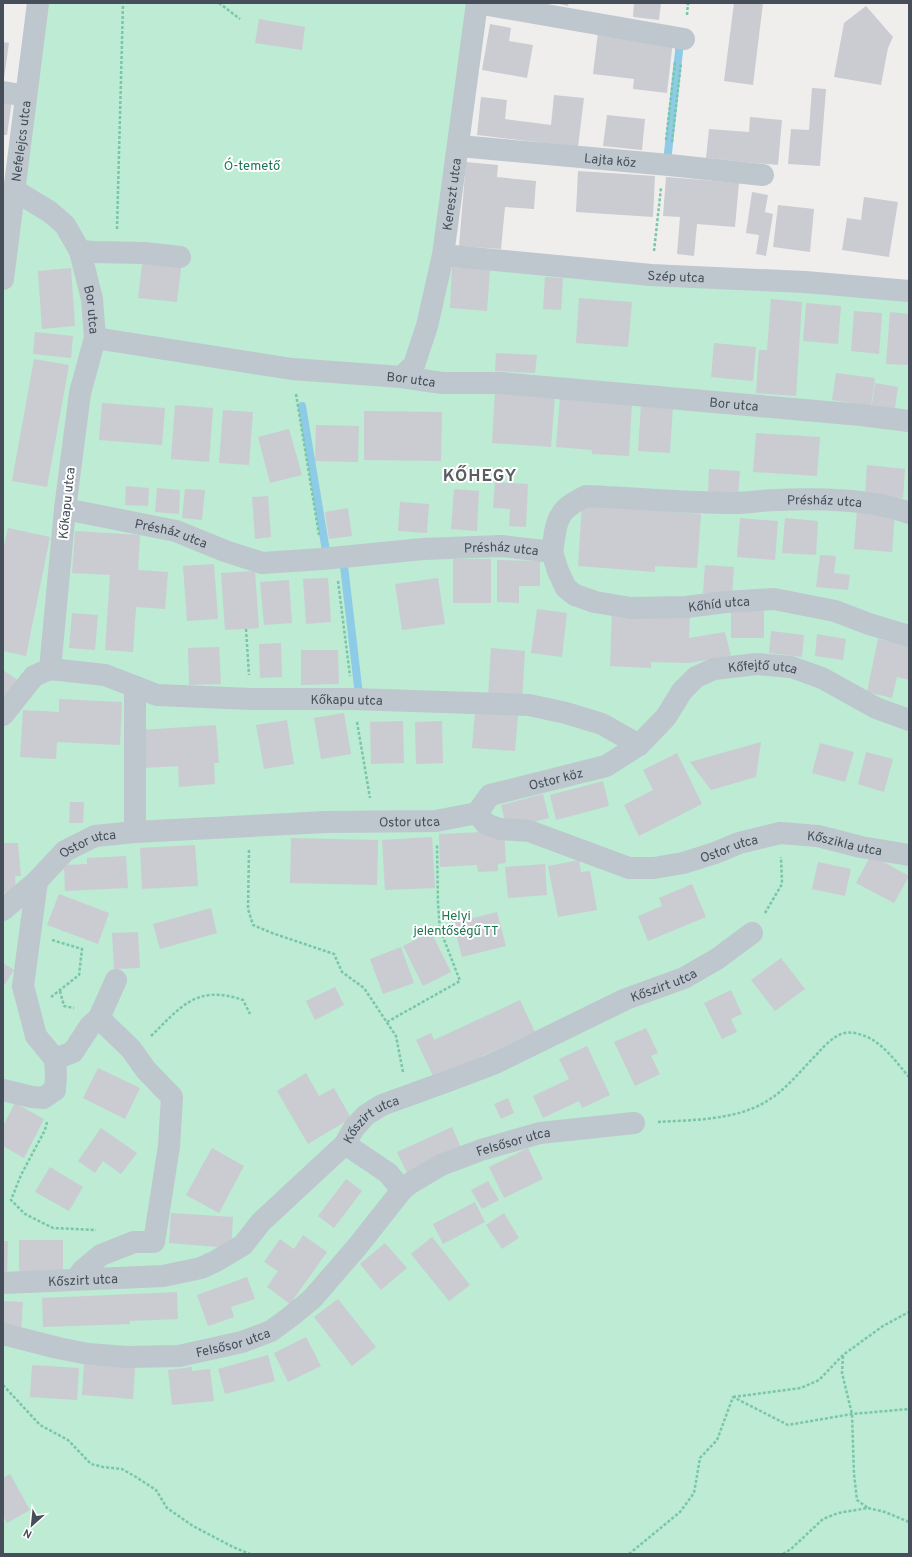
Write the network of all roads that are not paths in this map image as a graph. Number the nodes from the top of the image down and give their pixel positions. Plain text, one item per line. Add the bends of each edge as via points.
1 (477, 3) edge
2 (32, 4) edge
3 (681, 39) road end
4 (3, 92) edge
5 (26, 96) junction
6 (11, 146) edge
7 (459, 146) junction
8 (763, 175) dead end
9 (14, 190) junction
10 (6, 228) edge
11 (80, 250) junction
12 (443, 255) junction
13 (180, 257) dead end
14 (3, 278) edge
15 (909, 291) edge
16 (95, 338) junction
17 (401, 377) junction
18 (909, 421) edge
19 (65, 509) junction
20 (909, 513) edge
21 (552, 552) junction
22 (909, 636) edge
23 (50, 669) junction
24 (135, 687) junction
25 (3, 715) edge
26 (909, 720) edge
27 (639, 745) junction
28 (477, 813) junction
29 (135, 832) junction
30 (780, 833) joint
31 (909, 856) edge
32 (37, 881) junction
33 (3, 910) edge
34 (752, 933) road end
35 (116, 980) dead end
36 (99, 1018) junction
37 (56, 1059) junction
38 (3, 1090) edge
39 (634, 1123) road end
40 (345, 1144) junction
41 (402, 1190) junction
42 (76, 1280) junction
43 (3, 1284) edge
44 (3, 1334) edge

1 - 3 street
1 - 7 street, Kereszt utca
2 - 5 street, Nefelejcs utca
4 - 5 street
5 - 6 street, Nefelejcs utca
6 - 9 street, Nefelejcs utca
7 - 8 street, Lajta köz
7 - 12 street, Kereszt utca
9 - 10 street, Nefelejcs utca
9 - 11 street, Bor utca via 60,221
10 - 14 street, Nefelejcs utca
11 - 13 street
11 - 16 street, Bor utca via 92,299
12 - 15 street, Szép utca via 651,275 805,282
12 - 17 street, Kereszt utca via 427,326 414,365
16 - 17 street, Bor utca via 292,369
16 - 19 street, Kőkapu utca via 80,393
17 - 18 street, Bor utca via 442,383 500,382
19 - 21 street, Présház utca via 176,531 262,563 423,549 502,546
19 - 23 street, Kőkapu utca
20 - 21 street, Présház utca via 894,507 855,502 776,500 735,503 586,496 560,515
21 - 22 street, Kőhíd utca via 566,588 575,595 595,602 631,608 686,607 774,599 835,611
23 - 24 street, Kőkapu utca via 105,675
23 - 25 street via 34,676
24 - 27 street, Kőkapu utca via 157,696 529,705 602,724
24 - 29 street
26 - 27 street, Kőfejtő utca via 876,708 822,678 791,667 757,664 714,669 696,677 682,691 666,717
27 - 28 street, Ostor köz via 606,766 490,795
28 - 29 street, Ostor utca via 436,821 326,822
28 - 30 street, Ostor utca via 486,824 500,829 529,831 629,868 654,868 683,863 739,843
29 - 32 street, Ostor utca via 95,836 64,851
30 - 31 street, Kőszikla utca via 818,836
32 - 33 street, Ostor utca
32 - 37 street via 23,986 36,1036
34 - 40 street, Kőszirt utca via 717,959 684,978 626,999 493,1064 382,1104 366,1115 354,1128
35 - 36 street
36 - 37 street via 90,1026 73,1052
36 - 42 street via 131,1049 146,1070 172,1097 169,1146 154,1242 134,1242 101,1255 83,1270
37 - 38 street via 55,1090 43,1098
39 - 41 street, Felsősor utca via 540,1133 481,1150 441,1165
40 - 41 street via 388,1173
40 - 42 street, Kőszirt utca via 260,1222 243,1245 216,1261 201,1268 163,1276
41 - 44 street, Felsősor utca via 312,1299 271,1331 242,1342 179,1356 126,1357 88,1354
42 - 43 street, Kőszirt utca

